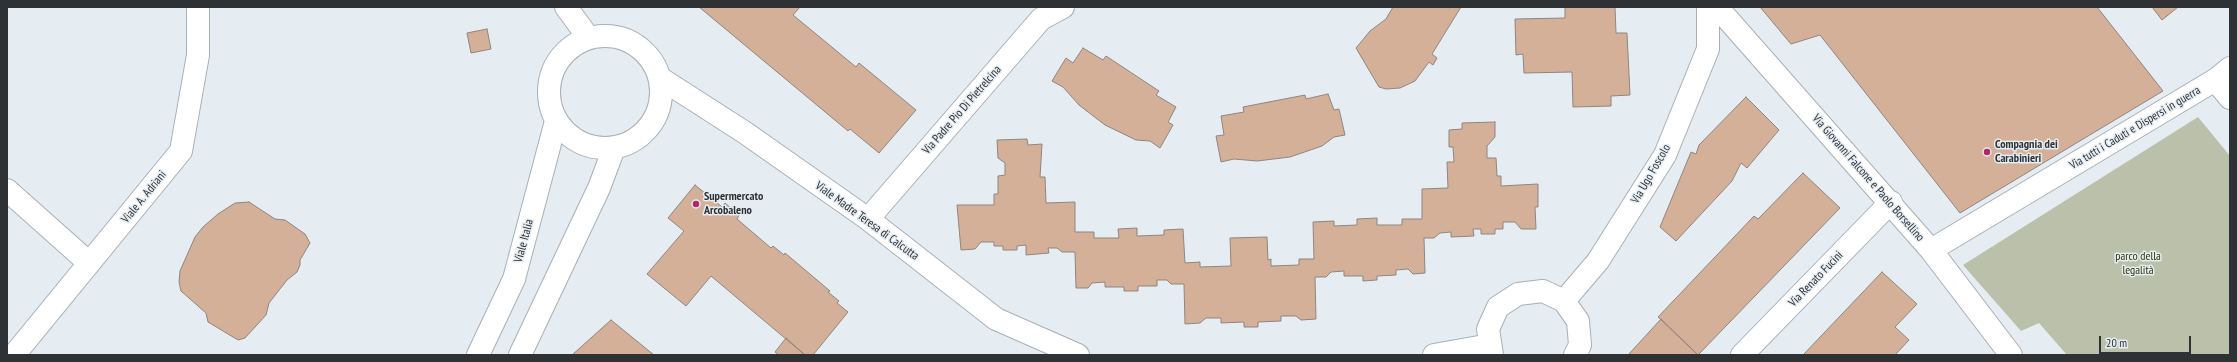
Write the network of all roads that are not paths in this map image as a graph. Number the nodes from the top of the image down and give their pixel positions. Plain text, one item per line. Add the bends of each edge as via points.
1 (198, 7) edge
2 (566, 7) edge
3 (1063, 7) edge
4 (1708, 7) edge
5 (1717, 7) edge
6 (588, 37) junction
7 (2222, 74) edge
8 (660, 78) junction
9 (2230, 98) edge
10 (556, 121) junction
11 (614, 148) junction
12 (7, 190) edge
13 (1891, 202) junction
14 (868, 219) junction
15 (1931, 250) junction
16 (89, 263) junction
17 (1564, 301) junction
18 (1491, 350) edge
19 (14, 355) edge
20 (478, 355) edge
21 (520, 355) edge
22 (1078, 355) edge
23 (1434, 355) edge
24 (1575, 355) edge
25 (1742, 355) edge
26 (2011, 355) edge

1 - 16 street, Viale A. Adriani via 198,55 181,151
2 - 6 street
3 - 14 street, Via Padre Pio Di Pietrelcina via 1041,19
4 - 17 street, Via Ugo Foscolo via 1708,49 1665,155 1598,261
5 - 13 street, Via Giovanni Falcone e Paolo Borsellino
6 - 8 street via 608,35 638,45 652,59
6 - 10 street via 571,47 555,64 548,83 549,103
7 - 9 street
7 - 15 street, Via tutti i Caduti e Dispersi in guerra
8 - 11 street via 662,98 652,123 633,142
8 - 14 street, Viale Madre Teresa di Calcutta via 744,132
10 - 11 street via 577,142 596,148
10 - 20 street, Viale Italia via 514,279
11 - 21 street via 599,188
12 - 16 street
13 - 15 street, Via Giovanni Falcone e Paolo Borsellino
13 - 25 street, Via Renato Fucini
14 - 22 street, Viale Madre Teresa di Calcutta via 996,319
15 - 26 street, Via Giovanni Falcone e Paolo Borsellino
16 - 19 street, Viale A. Adriani
17 - 18 street via 1542,291 1518,294 1498,307 1488,329
17 - 24 street via 1578,321 1580,345
18 - 23 street

